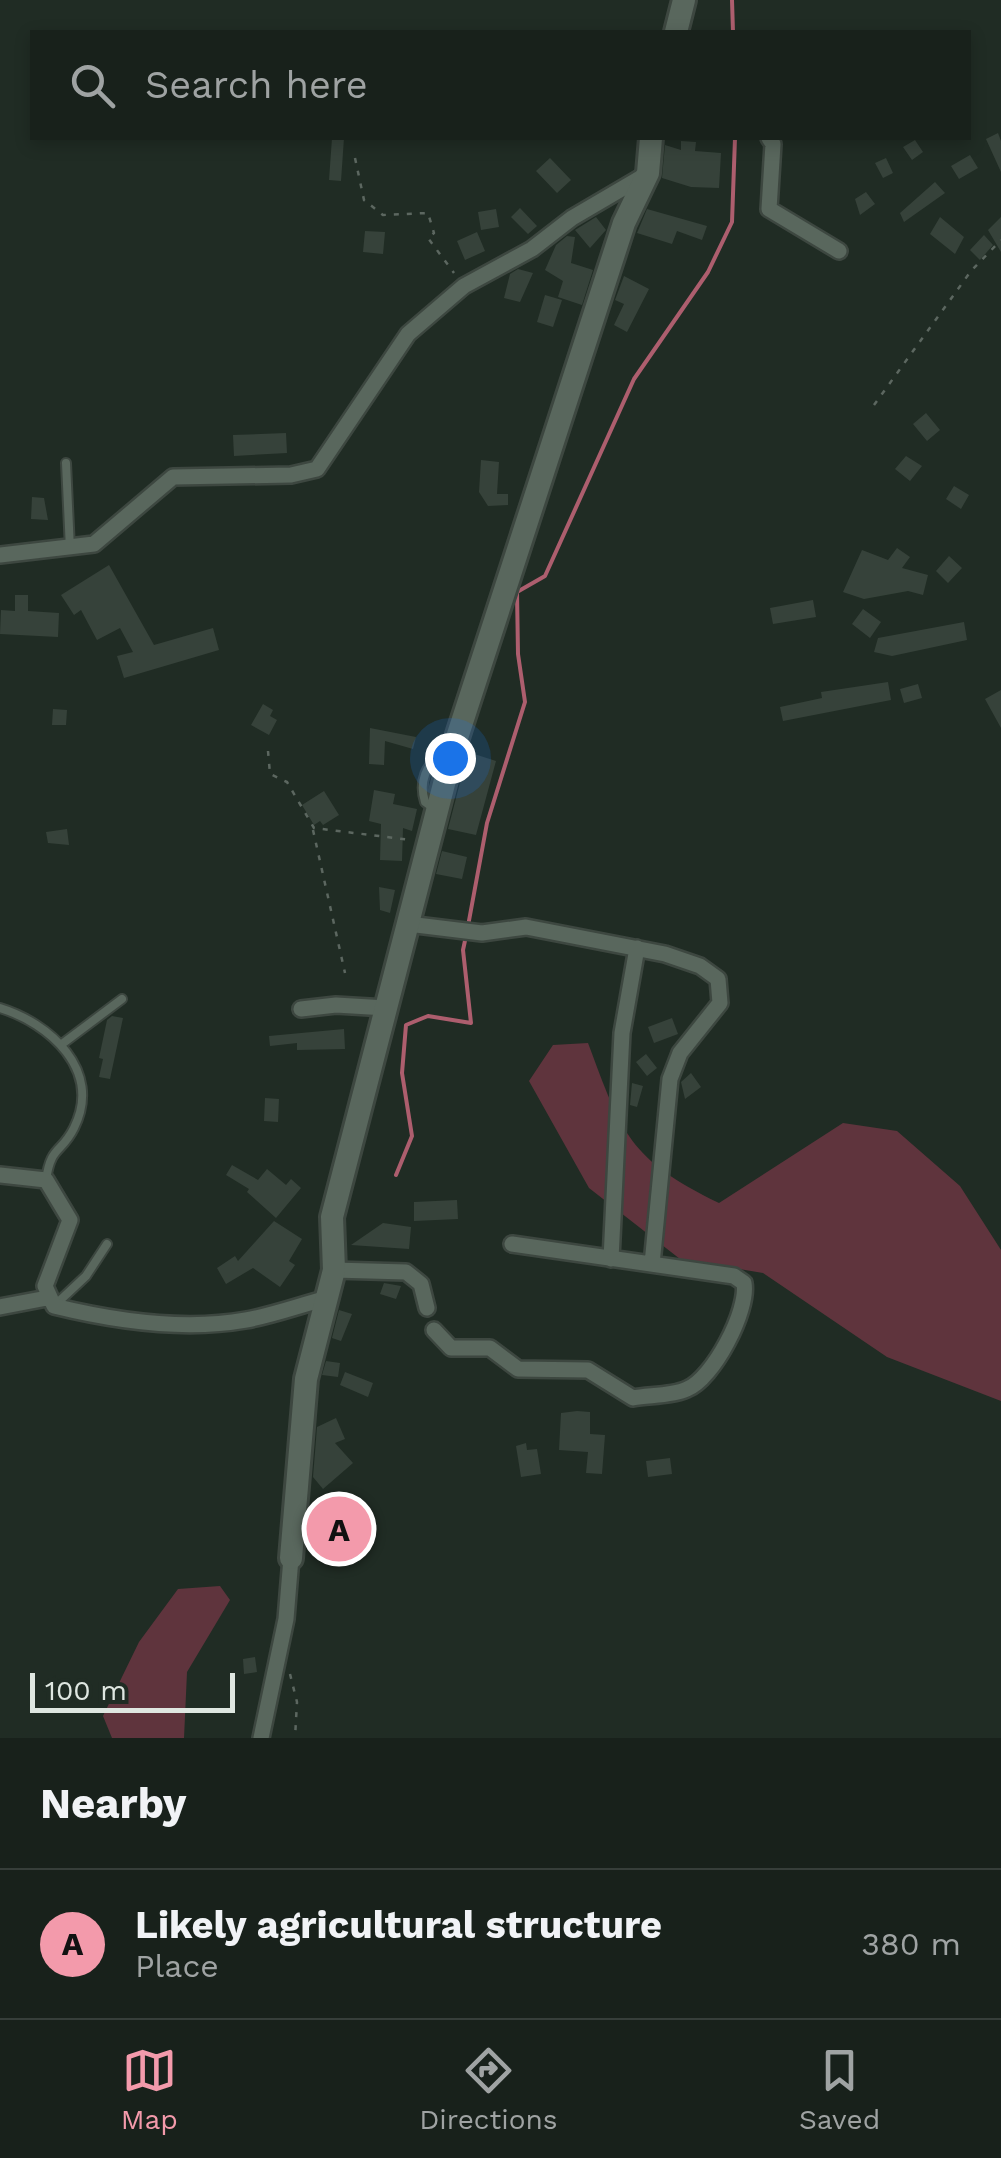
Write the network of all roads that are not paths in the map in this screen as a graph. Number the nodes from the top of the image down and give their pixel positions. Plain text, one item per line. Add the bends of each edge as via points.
1 (684, 0) edge
2 (676, 30) edge
3 (651, 140) edge
4 (770, 140) edge
5 (648, 173) junction
6 (838, 252) dead end
7 (66, 463) dead end
8 (70, 549) junction
9 (0, 555) edge
10 (408, 924) junction
11 (638, 948) junction
12 (122, 999) dead end
13 (0, 1008) edge
14 (386, 1008) junction
15 (301, 1009) dead end
16 (62, 1044) junction
17 (0, 1175) edge
18 (46, 1180) junction
19 (107, 1244) dead end
20 (512, 1244) dead end
21 (611, 1258) junction
22 (652, 1264) junction
23 (334, 1270) junction
24 (328, 1298) junction
25 (51, 1302) junction
26 (0, 1307) edge
27 (427, 1308) dead end
28 (434, 1330) dead end
29 (291, 1558) joint
30 (262, 1738) edge

1 - 2 street
3 - 5 street
4 - 6 street via 769,209
5 - 8 street via 464,286 408,334 317,469 173,477 104,537
5 - 10 street via 606,277 452,753
7 - 8 lane
8 - 9 street
10 - 11 street via 482,932 526,927
10 - 14 street
11 - 21 street via 622,1033
11 - 22 street via 700,966 718,979 720,1003 680,1053 670,1078
12 - 16 lane
13 - 16 lane via 26,1016
14 - 15 street
14 - 23 street via 332,1218
16 - 18 lane via 71,1055 81,1108 74,1130 52,1151
17 - 18 street
18 - 25 street via 70,1220 44,1286
19 - 25 lane via 86,1276
20 - 21 street
21 - 22 street
22 - 28 street via 744,1283 737,1322 712,1368 689,1389 633,1398 588,1370 518,1368 490,1348 451,1348
23 - 24 street
23 - 27 street via 406,1272 421,1284
24 - 25 street via 207,1324 160,1324
24 - 29 street via 306,1379
25 - 26 street
29 - 30 street

